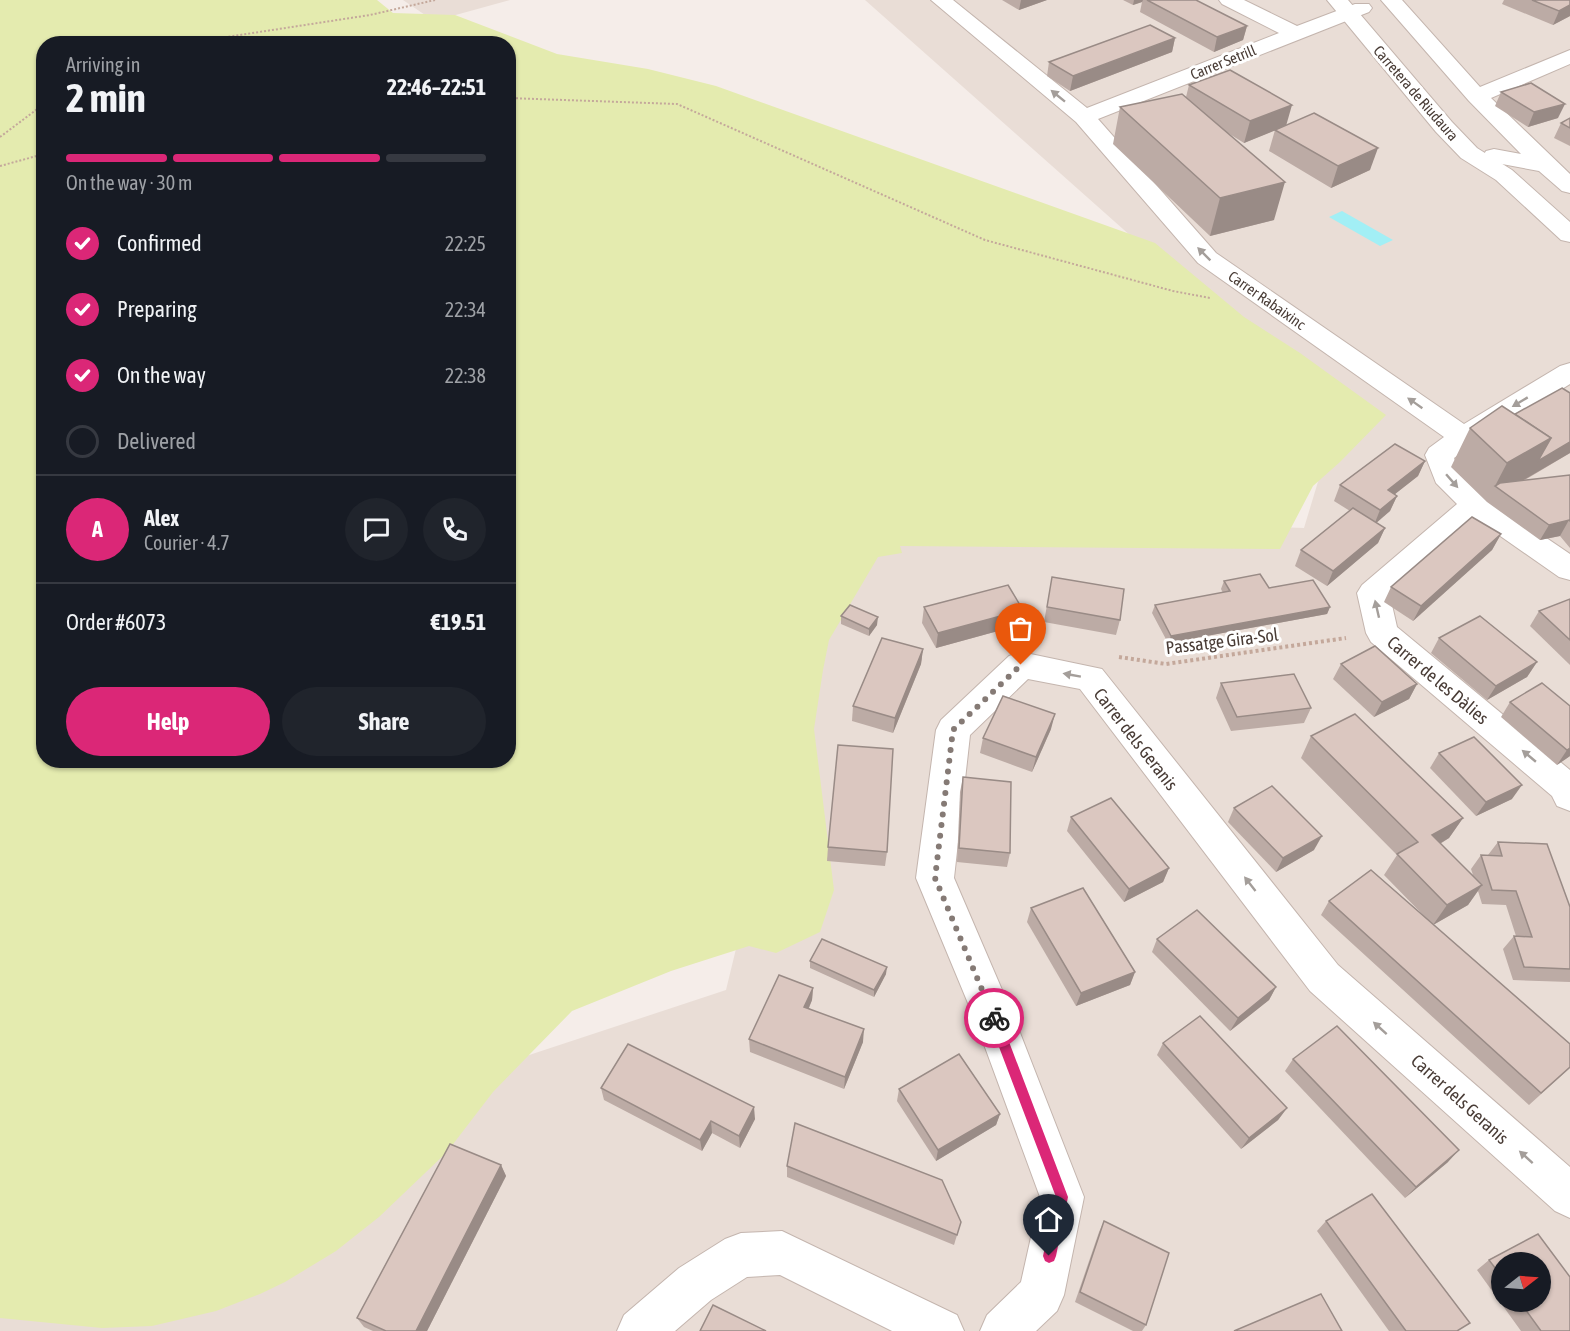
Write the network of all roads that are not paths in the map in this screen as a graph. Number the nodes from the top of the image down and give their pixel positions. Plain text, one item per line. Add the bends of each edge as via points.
1 (941, 0) edge
2 (1229, 0) edge
3 (1391, 0) edge
4 (1350, 5) edge
5 (1296, 34) junction
6 (1570, 56) edge
7 (1477, 96) junction
8 (1084, 117) junction
9 (1499, 166) junction
10 (1545, 166) junction
11 (1570, 167) edge
12 (1570, 186) edge
13 (1570, 202) edge
14 (1542, 211) junction
15 (1570, 236) edge
16 (1570, 372) edge
17 (1463, 437) junction
18 (1474, 504) junction
19 (1570, 569) edge
20 (1570, 796) edge
21 (1570, 1196) edge
22 (640, 1331) edge
23 (941, 1331) edge
24 (1003, 1331) edge

8 -> 1 street, Carrer Rabaixinc
2 - 5 street
3 - 7 street
4 - 5 street, Carrer Setrill
4 - 9 street, Carretera de Riudaura via 1452,135 1469,153
5 - 8 street, Carrer Setrill
6 - 7 street
7 - 10 street
17 -> 8 street, Carrer Rabaixinc via 1207,258
9 - 10 street
9 - 14 street, Carretera de Riudaura
10 - 11 street
10 - 12 street
13 - 14 street
14 - 15 street, Carretera de Riudaura
16 -> 17 street
17 -> 18 street via 1439,455 1446,476
18 - 19 street
20 -> 18 street, Carrer de les Dàlies via 1565,786 1382,633 1373,593
21 -> 24 street, Carrer dels Geranis via 1324,978 1090,678 1021,665 953,730 935,878 995,1020 1062,1197 1041,1295
22 - 23 street via 695,1284 741,1255 782,1253

